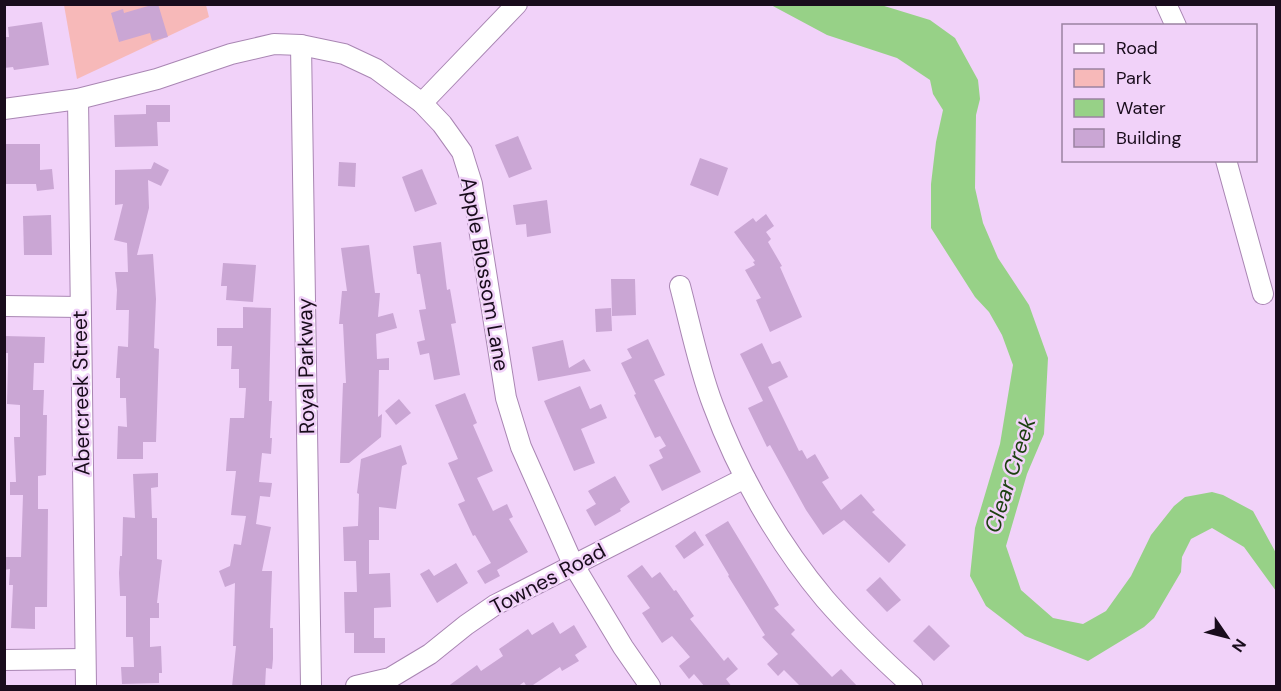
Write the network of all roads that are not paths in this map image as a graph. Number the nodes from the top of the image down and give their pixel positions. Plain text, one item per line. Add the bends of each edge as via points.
1 (517, 4) edge
2 (1166, 4) edge
3 (1175, 24) edge
4 (302, 45) junction
5 (78, 99) junction
6 (422, 103) junction
7 (4, 109) edge
8 (1227, 162) edge
9 (680, 286) dead end
10 (1263, 294) dead end
11 (4, 306) edge
12 (80, 307) junction
13 (745, 478) junction
14 (573, 564) junction
15 (85, 659) junction
16 (4, 660) edge
17 (86, 687) edge
18 (311, 687) edge
19 (357, 687) edge
20 (650, 687) edge
21 (912, 687) edge

1 - 6 street
2 - 3 street
4 - 5 street, Apple Blossom Lane via 274,44 231,54 157,79
4 - 6 street, Apple Blossom Lane via 344,54 376,69
4 - 18 street, Royal Parkway
5 - 7 street, Apple Blossom Lane
5 - 12 street, Abercreek Street
6 - 14 street, Apple Blossom Lane via 462,152 472,184 506,398 521,447
8 - 10 street
9 - 13 street via 712,404
11 - 12 street
12 - 15 street, Abercreek Street
13 - 14 street, Townes Road
13 - 21 street via 824,598
14 - 19 street, Townes Road via 495,605 430,654 390,678
14 - 20 street, Apple Blossom Lane
15 - 16 street
15 - 17 street, Abercreek Street

